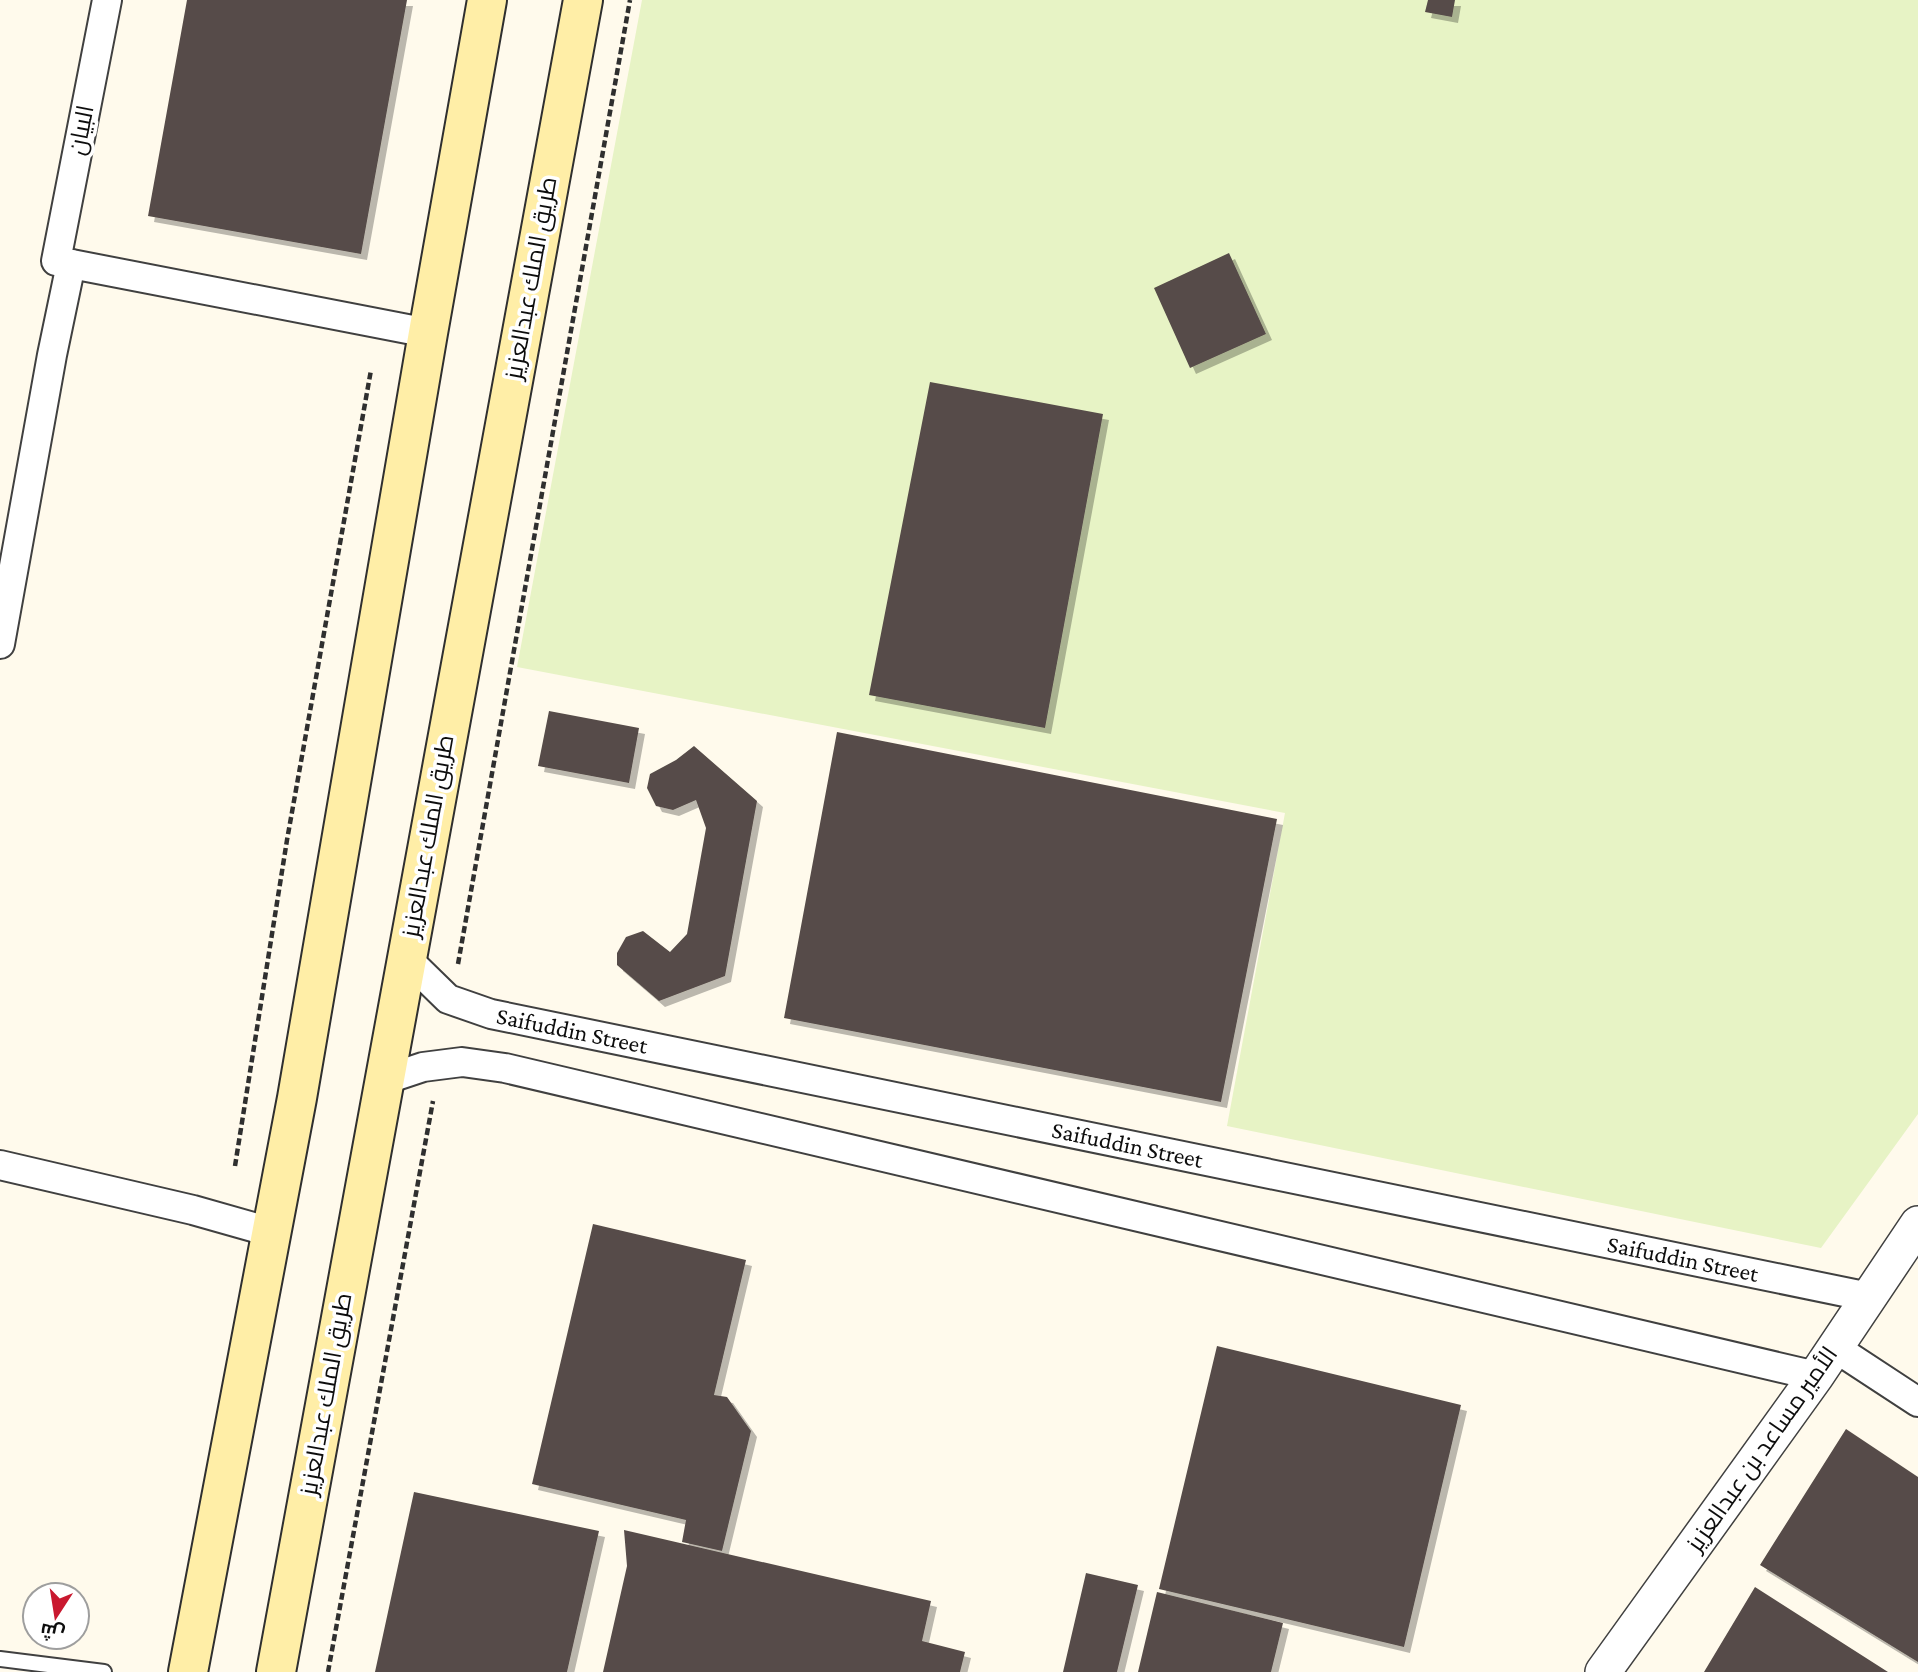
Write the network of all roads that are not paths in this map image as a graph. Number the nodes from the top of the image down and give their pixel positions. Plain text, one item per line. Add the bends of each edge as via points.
1 (107, 0) edge
2 (487, 0) edge
3 (583, 0) edge
4 (64, 262) junction
5 (428, 333) junction
6 (0, 644) edge
7 (406, 958) junction
8 (384, 1080) junction
9 (0, 1165) edge
10 (1918, 1224) edge
11 (271, 1234) junction
12 (1869, 1297) junction
13 (1834, 1347) junction
14 (1816, 1377) junction
15 (1918, 1402) edge
16 (0, 1659) edge
17 (44, 1668) edge
18 (104, 1672) edge
19 (188, 1672) edge
20 (276, 1672) edge
21 (1603, 1672) edge

1 - 4 street, البيان
2 - 5 main road
3 - 7 main road, طريق الملك عبدالعزيز
4 - 5 street
4 - 6 street, البيان
5 - 11 main road
7 - 8 main road, طريق الملك عبدالعزيز
7 - 12 street, Saifuddin Street via 448,999 491,1014
8 - 14 street, Saifuddin Street via 462,1062 505,1068
8 - 20 main road, طريق الملك عبدالعزيز
9 - 11 street via 193,1210
10 - 12 street, الأمير مساعد بن عبدالعزيز
11 - 19 main road
12 - 13 street, الأمير مساعد بن عبدالعزيز
13 - 14 street, الأمير مساعد بن عبدالعزيز
13 - 15 street
14 - 21 street, الأمير مساعد بن عبدالعزيز
16 - 17 lane
17 - 18 lane

